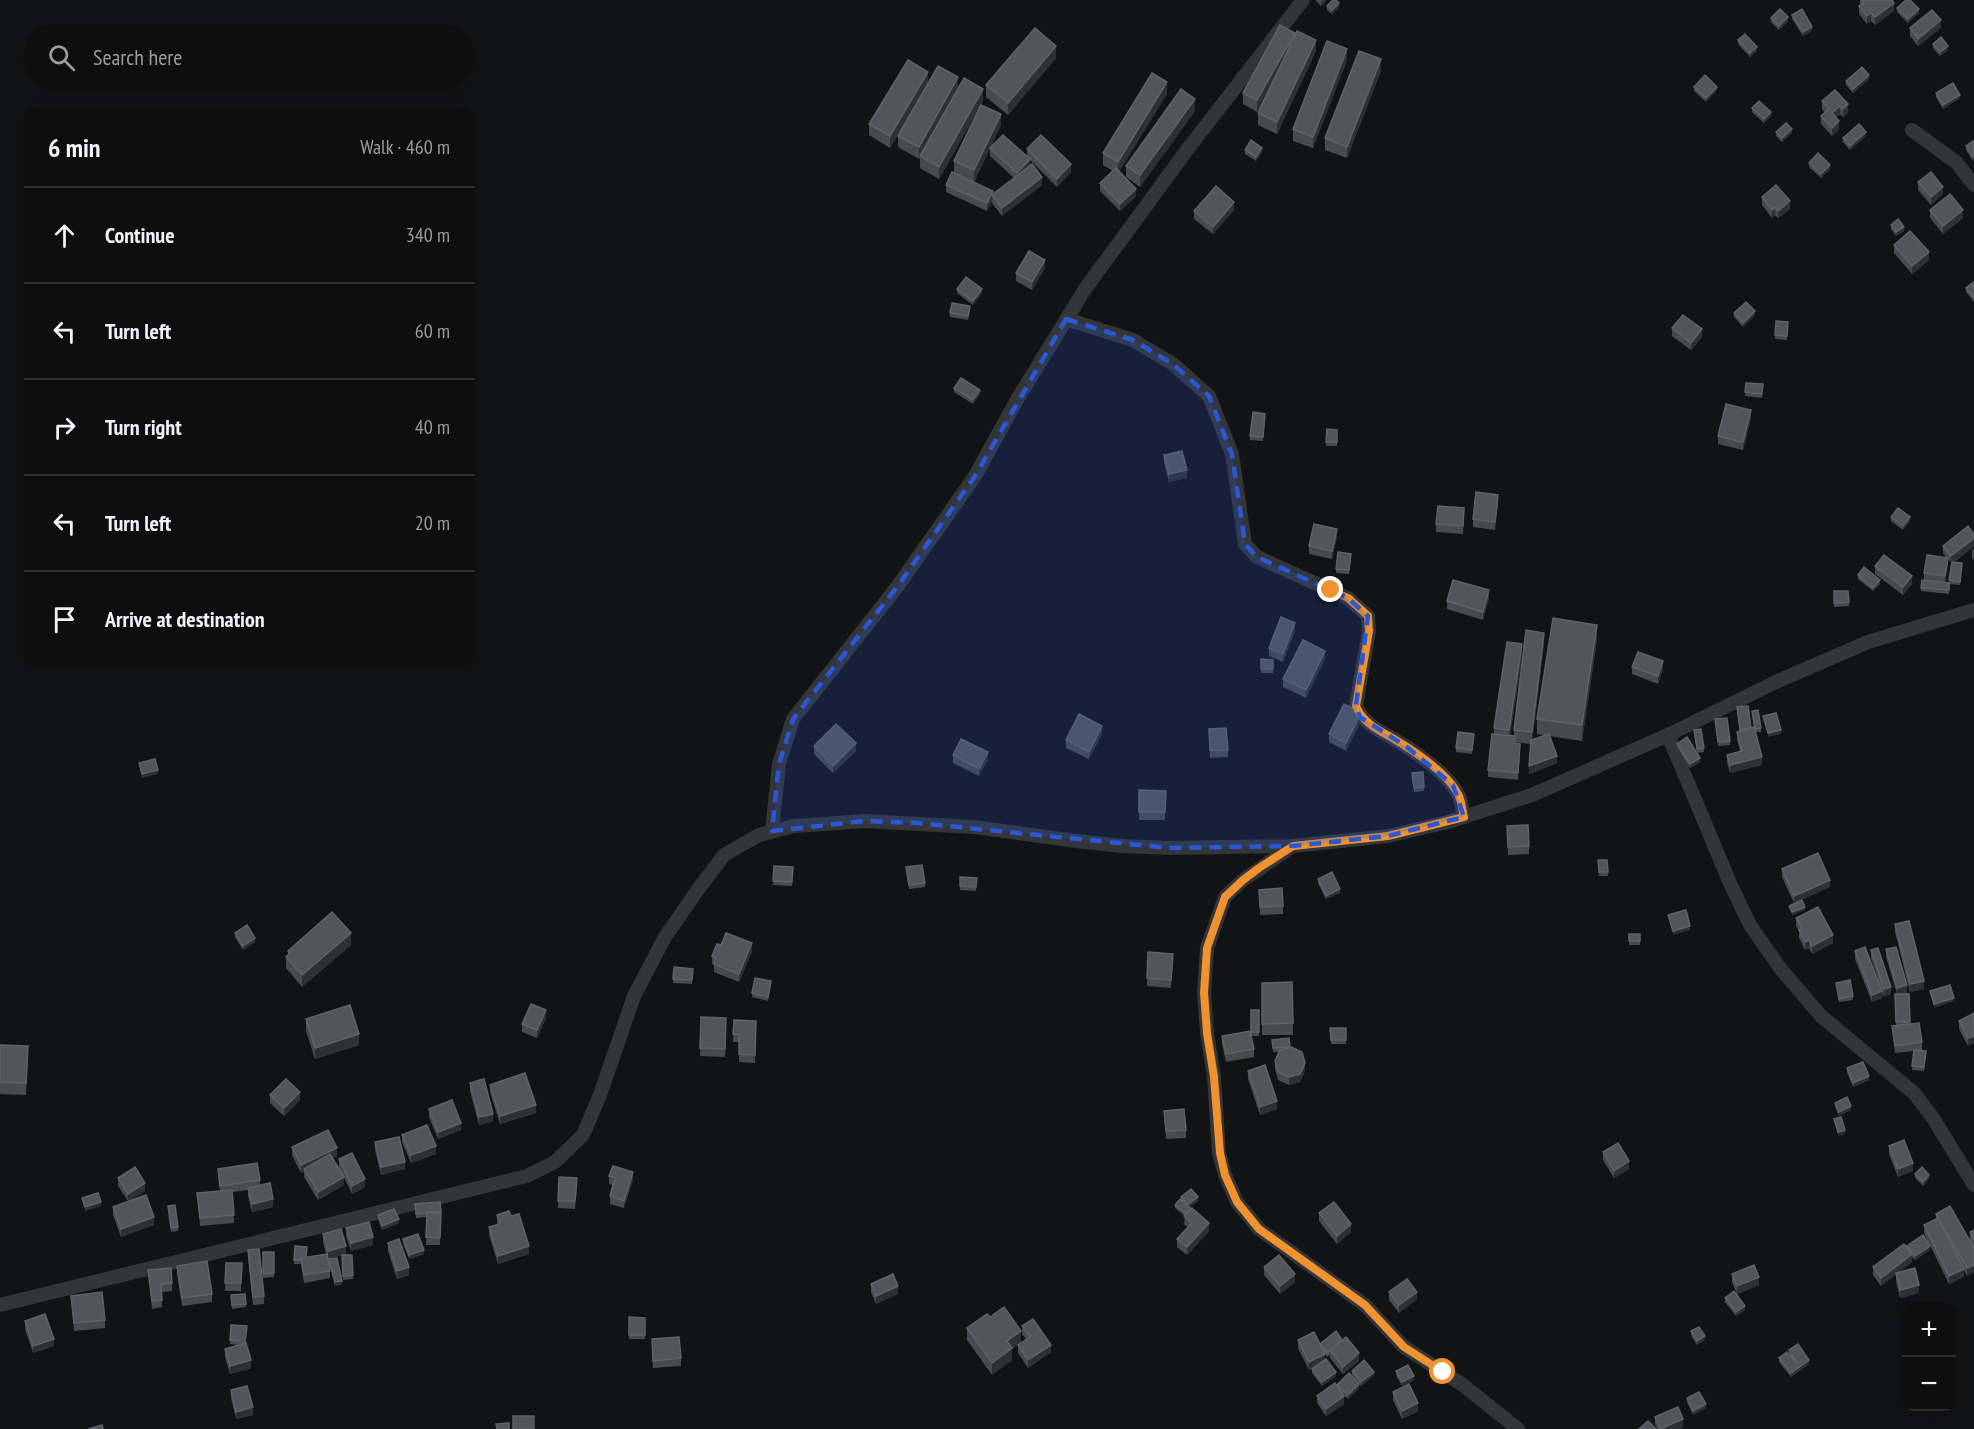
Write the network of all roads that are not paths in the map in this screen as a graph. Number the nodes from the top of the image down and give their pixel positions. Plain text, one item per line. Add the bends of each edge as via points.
1 (1303, 0) edge
2 (1912, 130) dead end
3 (1974, 185) edge
4 (1066, 319) junction
5 (1974, 610) edge
6 (1668, 735) junction
7 (1464, 817) junction
8 (772, 831) junction
9 (1293, 846) junction
10 (1974, 1185) edge
11 (0, 1305) edge
12 (1518, 1429) edge

1 - 4 street via 1187,150
2 - 3 street via 1957,163
4 - 7 street via 1133,340 1173,364 1209,396 1232,454 1245,544 1257,557 1348,598 1368,616 1356,706 1360,717 1407,747 1453,785
4 - 8 street via 975,476 897,587 793,719 779,764
5 - 6 street via 1868,642
6 - 7 street via 1532,795
6 - 10 street via 1750,925 1821,1016 1914,1093
7 - 9 street via 1388,836
8 - 9 street via 865,821 974,827 1122,846
8 - 11 street via 724,855 665,938 634,996 583,1135 555,1162 527,1176
9 - 12 street via 1225,897 1207,948 1207,1033 1225,1175 1237,1202 1259,1229 1365,1305 1404,1347 1463,1385

